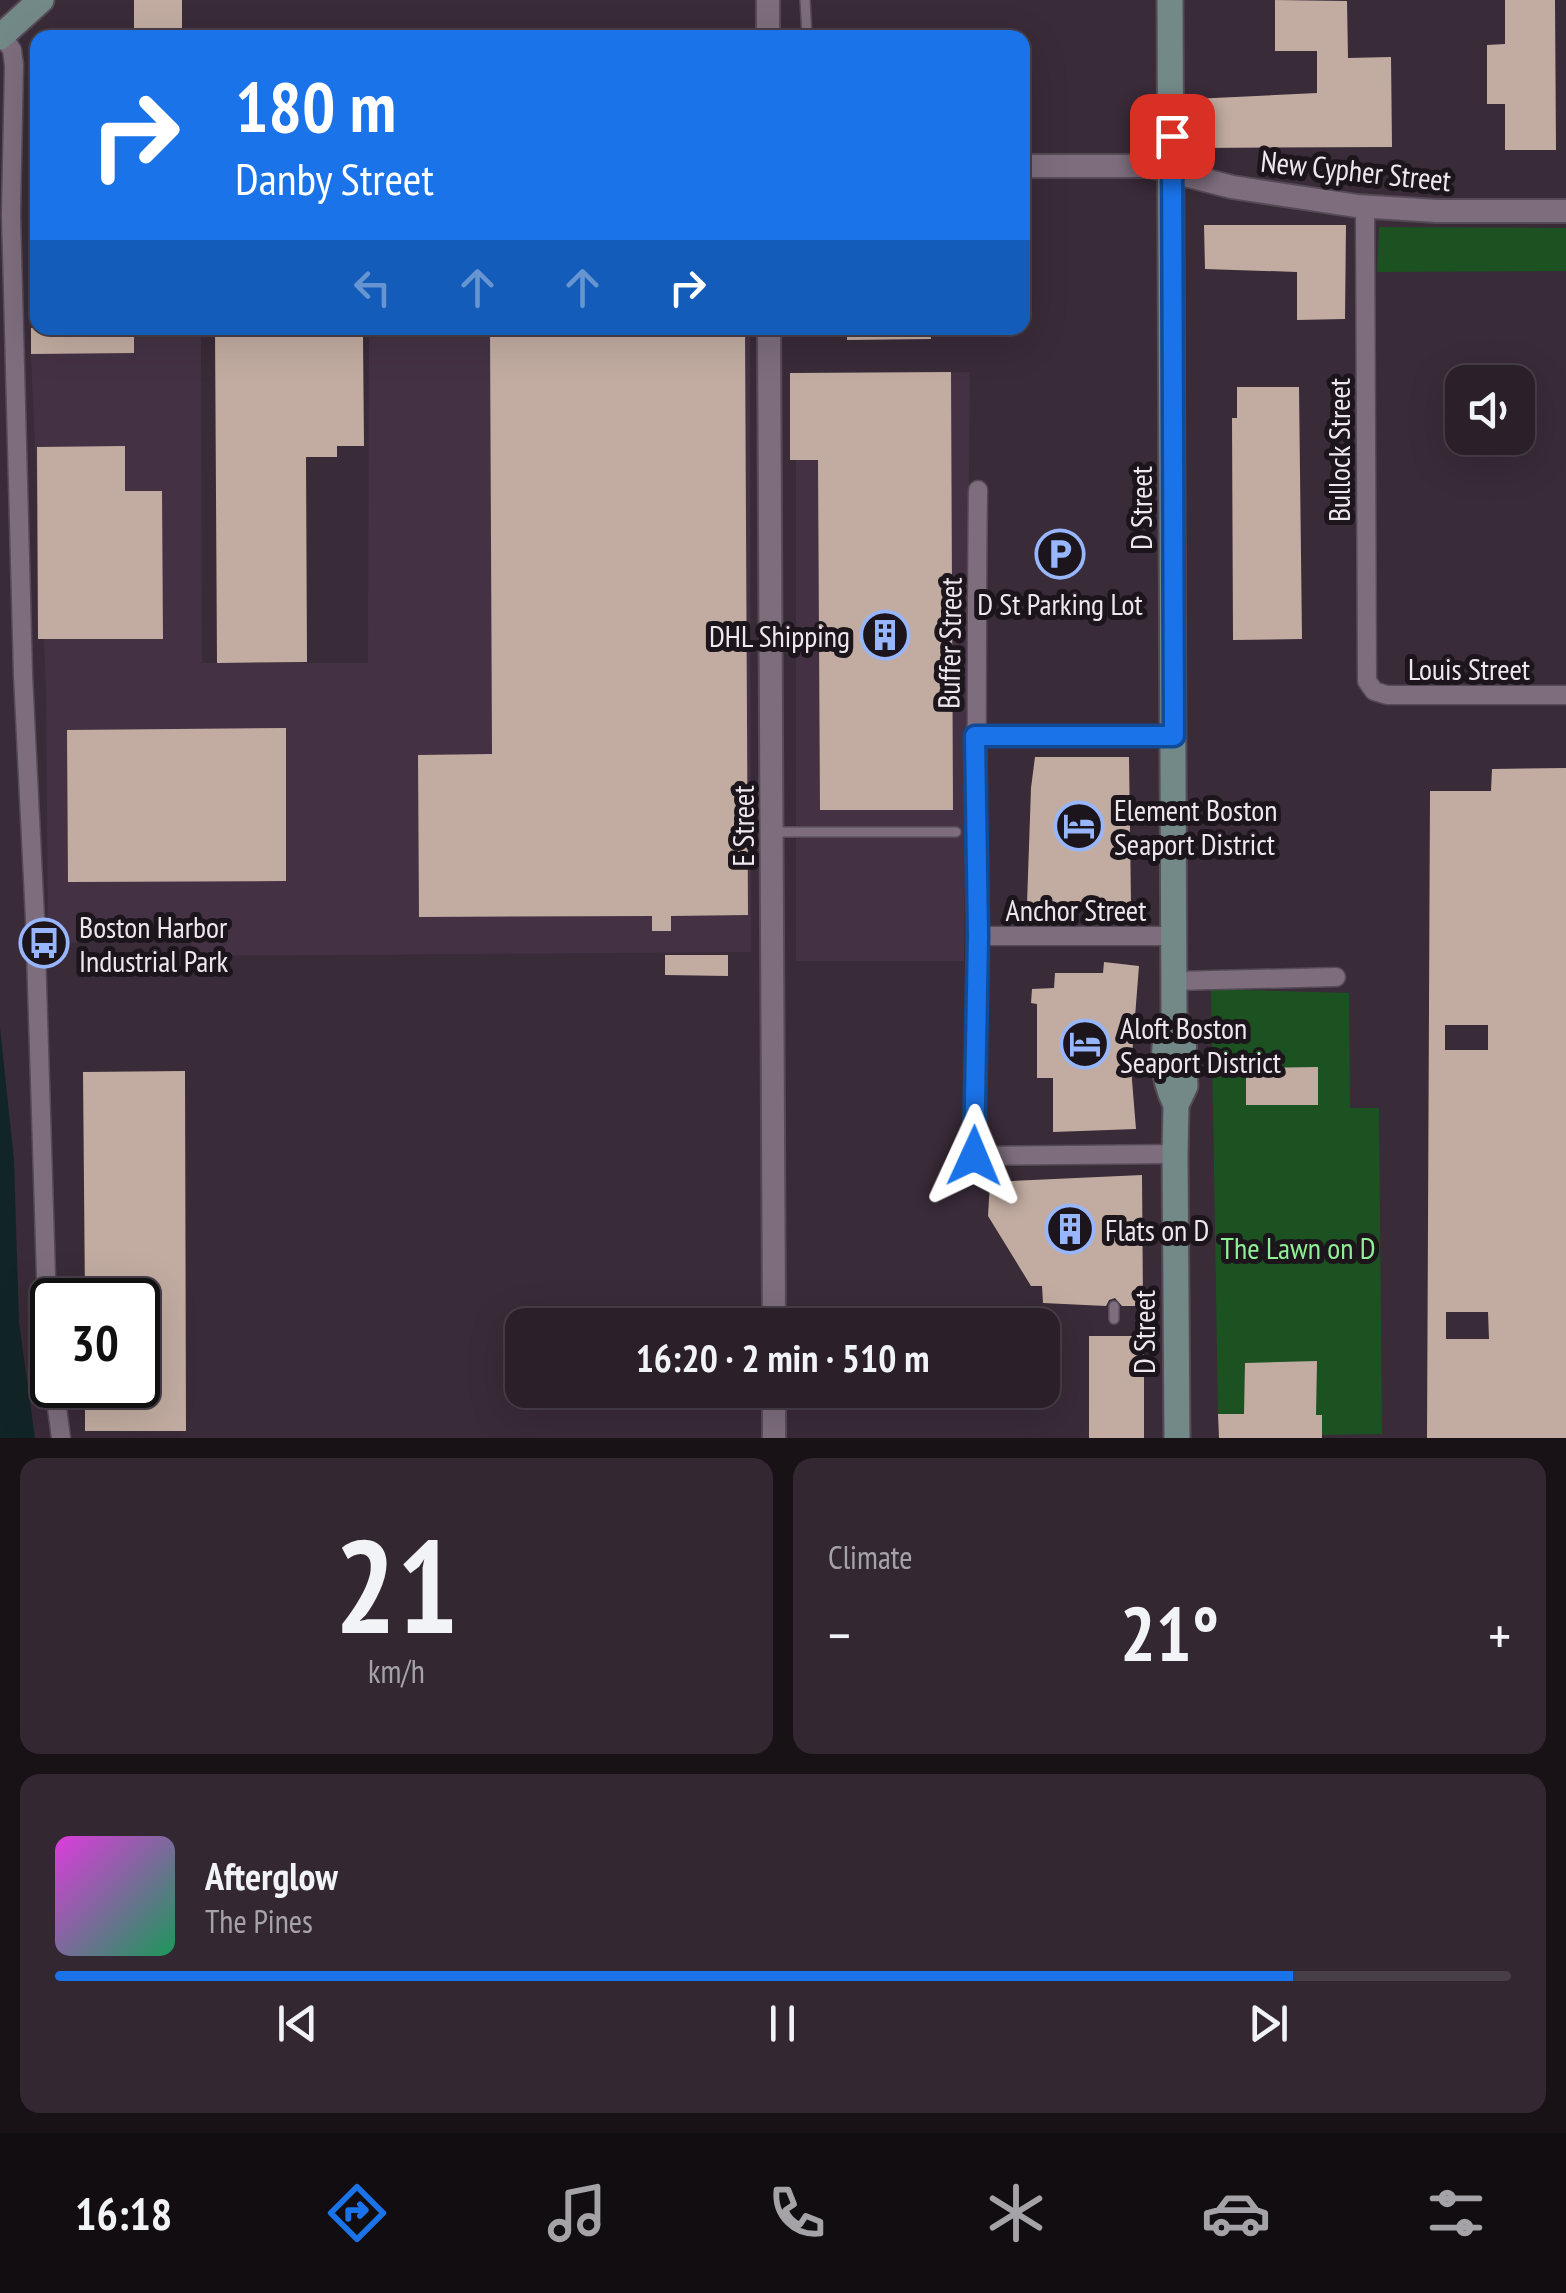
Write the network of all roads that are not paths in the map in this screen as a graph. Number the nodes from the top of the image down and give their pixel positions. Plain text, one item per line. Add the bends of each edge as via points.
1 (41, 0) edge
2 (768, 0) edge
3 (805, 0) edge
4 (1170, 0) edge
5 (768, 30) edge
6 (807, 30) edge
7 (1, 36) edge
8 (1030, 166) edge
9 (1172, 172) junction
10 (1365, 206) junction
11 (1566, 211) edge
12 (769, 335) edge
13 (978, 490) dead end
14 (1374, 691) joint
15 (1566, 695) edge
16 (975, 736) junction
17 (1174, 736) junction
18 (772, 832) junction
19 (956, 832) dead end
20 (978, 936) junction
21 (1174, 936) junction
22 (1336, 977) dead end
23 (1174, 981) junction
24 (1174, 1154) junction
25 (45, 1278) edge
26 (1114, 1306) dead end
27 (774, 1308) edge
28 (1114, 1319) dead end
29 (57, 1408) edge
30 (774, 1408) edge
31 (60, 1438) edge
32 (774, 1438) edge
33 (1177, 1438) edge

1 - 7 main road
2 - 5 street
3 - 6 lane
4 - 9 main road, D Street
7 - 25 street via 14,65 21,616
8 - 9 street, New Cypher Street via 1150,166
9 - 10 street, New Cypher Street via 1256,192
9 - 17 main road, D Street
10 - 11 street, New Cypher Street
10 - 14 street, Bullock Street via 1365,672
12 - 18 street, E Street
13 - 16 street, Buffer Street
14 - 15 street, Louis Street
16 - 17 street
16 - 20 street, Buffer Street
17 - 21 main road, D Street
18 - 19 lane
18 - 27 street, E Street
20 - 21 street, Anchor Street
20 - 24 street, Buffer Street via 974,1156
21 - 23 main road, D Street
22 - 23 street
23 - 24 main road, D Street via 1174,1016 1164,1044 1167,1086 1176,1106
24 - 33 main road, D Street
26 - 28 lane
29 - 31 street
30 - 32 street

